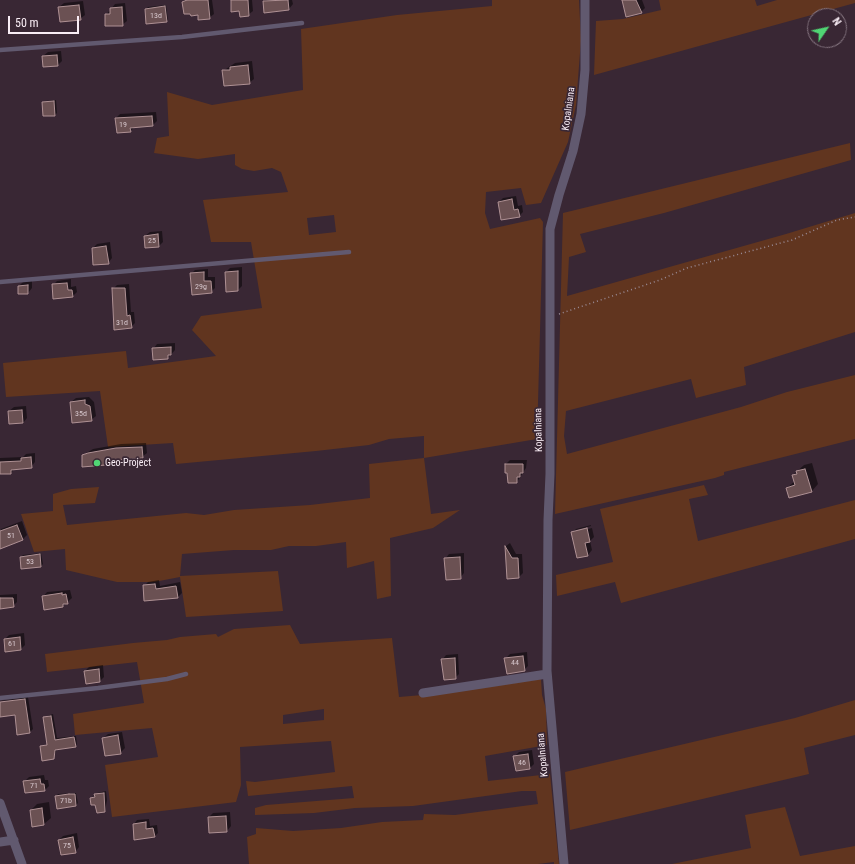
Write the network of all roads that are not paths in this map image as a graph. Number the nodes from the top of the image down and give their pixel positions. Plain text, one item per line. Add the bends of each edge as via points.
1 (585, 0) edge
2 (302, 23) dead end
3 (0, 50) edge
4 (349, 252) dead end
5 (0, 282) edge
6 (186, 674) dead end
7 (547, 674) junction
8 (423, 693) dead end
9 (0, 698) edge
10 (0, 803) edge
11 (14, 840) junction
12 (0, 842) edge
13 (22, 864) edge
14 (564, 864) edge

1 - 7 street, Kopalniana via 585,70 581,114 550,229
2 - 3 lane via 182,36
4 - 5 lane
6 - 9 lane via 168,679
7 - 8 street
7 - 14 street, Kopalniana
10 - 11 street
11 - 12 street
11 - 13 street

